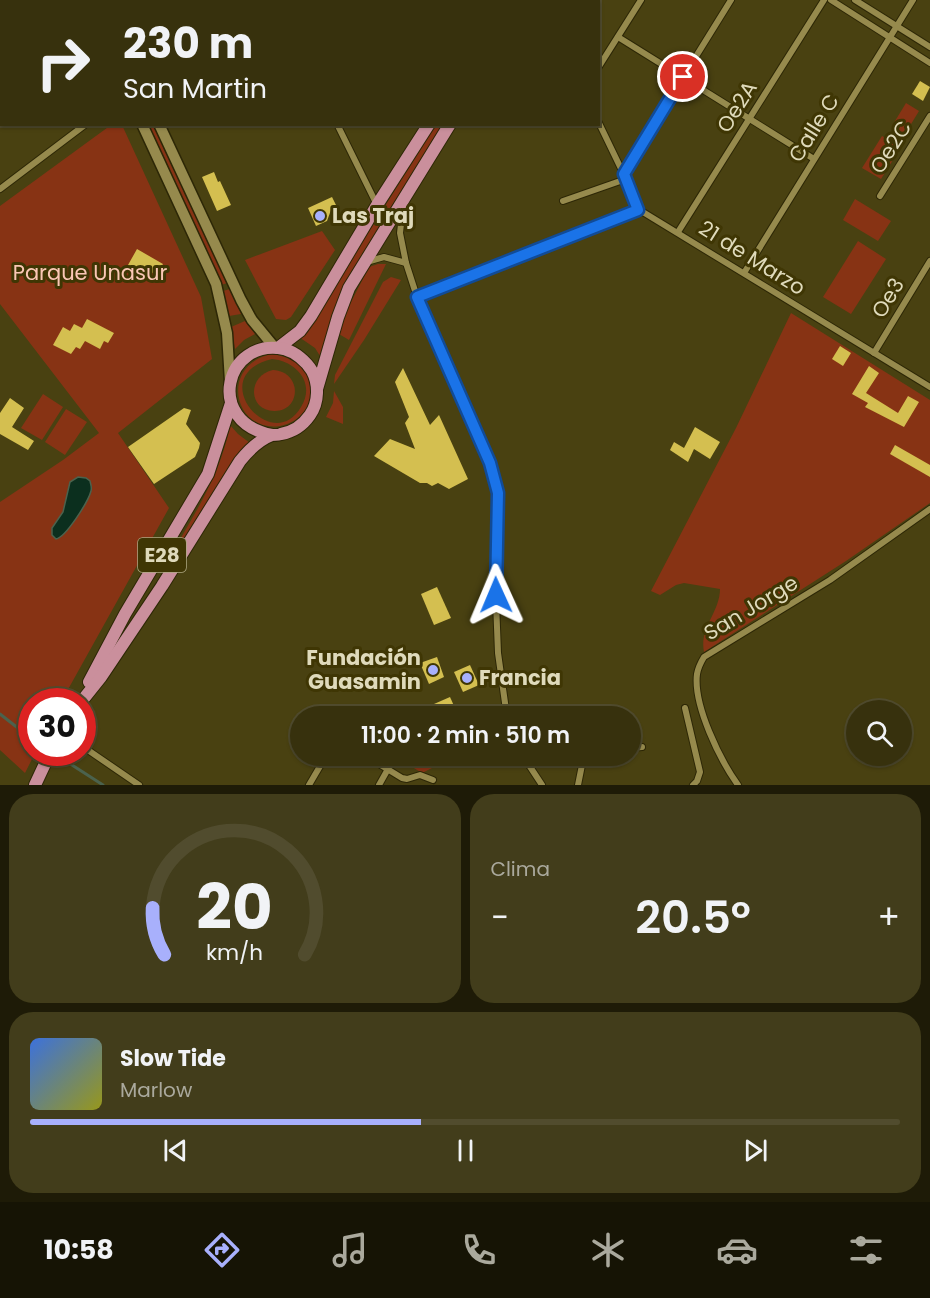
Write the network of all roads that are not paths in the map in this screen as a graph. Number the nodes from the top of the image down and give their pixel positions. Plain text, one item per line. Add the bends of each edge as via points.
1 (640, 0) edge
2 (731, 0) edge
3 (824, 0) edge
4 (831, 0) edge
5 (856, 0) edge
6 (913, 0) edge
7 (896, 26) junction
8 (618, 37) junction
9 (889, 38) junction
10 (930, 47) edge
11 (930, 63) edge
12 (600, 65) edge
13 (683, 77) junction
14 (930, 116) edge
15 (749, 118) junction
16 (600, 125) edge
17 (83, 126) edge
18 (142, 126) edge
19 (160, 126) edge
20 (338, 126) edge
21 (428, 126) edge
22 (449, 126) edge
23 (814, 159) junction
24 (625, 176) junction
25 (0, 189) edge
26 (880, 196) dead end
27 (403, 201) junction
28 (563, 201) dead end
29 (377, 205) junction
30 (638, 210) junction
31 (678, 232) junction
32 (930, 261) edge
33 (406, 263) junction
34 (360, 268) junction
35 (744, 273) junction
36 (417, 297) junction
37 (277, 348) junction
38 (874, 353) junction
39 (230, 383) junction
40 (930, 387) edge
41 (317, 390) junction
42 (231, 403) junction
43 (272, 435) junction
44 (930, 509) edge
45 (154, 568) junction
46 (167, 576) junction
47 (86, 688) edge
48 (92, 688) edge
49 (505, 706) edge
50 (685, 708) dead end
51 (96, 756) edge
52 (44, 766) edge
53 (320, 766) edge
54 (382, 766) edge
55 (530, 766) edge
56 (582, 766) edge
57 (388, 770) junction
58 (433, 780) dead end
59 (35, 785) edge
60 (139, 785) edge
61 (309, 785) edge
62 (379, 785) edge
63 (542, 785) edge
64 (578, 785) edge
65 (693, 785) edge
66 (738, 785) edge

1 - 8 street
2 - 13 street
3 - 15 street, Oe2A
4 - 9 street
5 - 7 street
6 - 7 street, Calle C
7 - 9 street, Calle C
7 - 10 street
8 - 12 street
8 - 13 street
9 - 11 street
9 - 23 street, Calle C
13 - 15 street
13 - 24 street
14 - 26 street, Oe2C
15 - 23 street
15 - 31 street, Oe2A
16 - 24 street
17 - 25 street
18 - 39 main road via 216,284 227,333
19 - 37 main road via 241,300 252,320
20 - 29 street
21 - 29 main road
22 - 27 main road, E28
23 - 35 street, Calle C
24 - 28 street
24 - 30 street
27 - 33 street via 400,233
27 - 34 main road, E28
29 - 37 main road via 311,316 300,331
30 - 31 street, 21 de Marzo
30 - 36 street
31 - 35 street, 21 de Marzo
32 - 38 street, Oe3
33 - 34 street via 384,256
33 - 36 street
34 - 41 main road, E28 via 338,317
35 - 38 street, 21 de Marzo
36 - 49 street via 490,463 498,493 495,576 498,652
37 - 39 main road via 258,350 245,357
37 - 41 main road via 305,361
38 - 40 street, 21 de Marzo
39 - 42 main road, E28
41 - 43 main road, E28 via 315,406 302,425 288,433
42 - 43 main road via 246,426
42 - 45 main road, E28 via 208,474
43 - 46 main road, E28 via 240,461
44 - 66 street, San Jorge via 830,580 704,657 697,673 700,709
45 - 46 main road
45 - 47 main road, E28
46 - 48 main road, E28
50 - 65 street via 699,771
51 - 60 street
52 - 59 main road
53 - 61 street
54 - 57 street
55 - 63 street
56 - 64 street
57 - 58 street via 402,778 420,775
57 - 62 street

